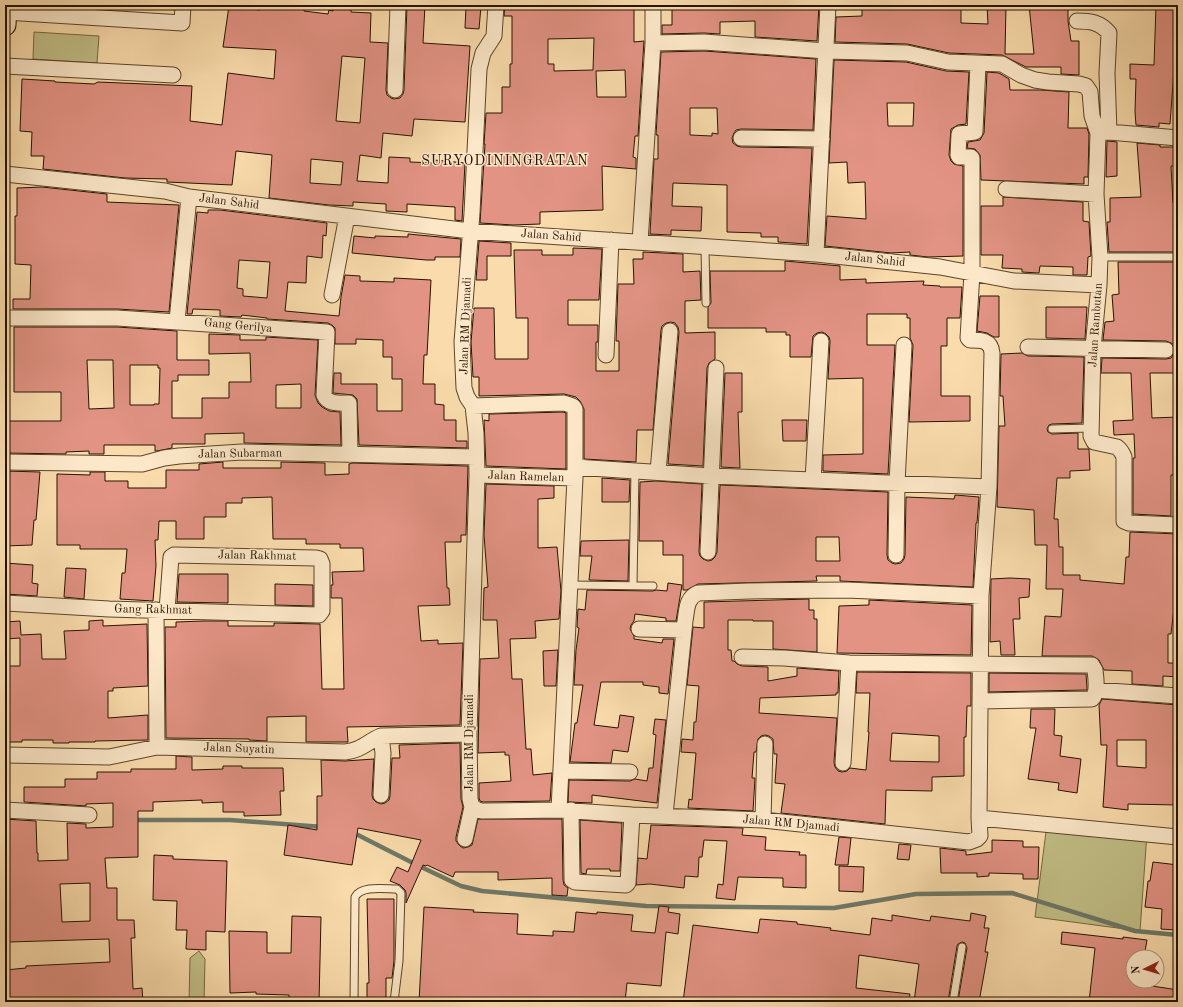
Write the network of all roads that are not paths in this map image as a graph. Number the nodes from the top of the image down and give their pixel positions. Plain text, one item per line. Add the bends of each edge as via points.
1 (6, 5) edge
2 (183, 5) edge
3 (398, 5) edge
4 (496, 5) edge
5 (653, 5) edge
6 (828, 5) edge
7 (5, 12) edge
8 (1077, 21) dead end
9 (5, 25) edge
10 (653, 44) junction
11 (826, 51) junction
12 (978, 64) junction
13 (5, 66) edge
14 (173, 75) dead end
15 (394, 90) dead end
16 (1104, 132) junction
17 (741, 138) dead end
18 (1178, 138) edge
19 (822, 139) junction
20 (5, 174) edge
21 (1006, 189) dead end
22 (1096, 194) junction
23 (189, 197) junction
24 (347, 216) junction
25 (470, 231) junction
26 (611, 240) junction
27 (640, 242) junction
28 (705, 247) junction
29 (816, 254) junction
30 (1100, 257) junction
31 (1178, 257) edge
32 (972, 274) junction
33 (1099, 285) junction
34 (332, 295) dead end
35 (706, 303) dead end
36 (5, 318) edge
37 (177, 321) junction
38 (670, 332) dead end
39 (821, 341) dead end
40 (904, 345) dead end
41 (1028, 347) dead end
42 (1093, 348) junction
43 (1166, 350) dead end
44 (606, 355) dead end
45 (716, 368) dead end
46 (473, 406) junction
47 (1091, 428) junction
48 (1052, 429) dead end
49 (350, 454) junction
50 (476, 457) junction
51 (5, 462) edge
52 (635, 470) junction
53 (575, 472) junction
54 (658, 472) junction
55 (477, 475) junction
56 (712, 476) junction
57 (813, 480) junction
58 (897, 483) junction
59 (989, 487) junction
60 (1178, 525) edge
61 (708, 552) dead end
62 (896, 555) dead end
63 (570, 585) junction
64 (633, 585) junction
65 (653, 586) dead end
66 (981, 596) junction
67 (5, 603) edge
68 (161, 610) junction
69 (300, 615) joint
70 (639, 629) dead end
71 (684, 630) junction
72 (742, 657) dead end
73 (849, 663) junction
74 (980, 664) junction
75 (1096, 690) junction
76 (1178, 696) edge
77 (980, 701) junction
78 (469, 734) junction
79 (381, 736) junction
80 (765, 744) dead end
81 (157, 747) junction
82 (5, 756) edge
83 (843, 763) dead end
84 (561, 771) junction
85 (630, 772) dead end
86 (381, 795) dead end
87 (472, 807) junction
88 (5, 810) edge
89 (565, 810) junction
90 (89, 815) dead end
91 (632, 815) junction
92 (665, 815) junction
93 (980, 818) junction
94 (764, 820) junction
95 (1178, 837) edge
96 (464, 839) dead end
97 (962, 947) dead end
98 (354, 1002) edge
99 (394, 1002) edge
100 (953, 1002) edge

1 - 7 street
2 - 7 street via 182,23
3 - 15 street
4 - 25 street, Jalan RM Djamadi via 494,36 483,53 479,69
5 - 10 street
6 - 11 street
7 - 9 street
8 - 16 street, Jalan Rambutan via 1090,21 1104,26 1109,33
10 - 11 street via 704,42
10 - 27 street
11 - 12 street via 907,52 948,62
11 - 19 street
12 - 16 street via 1002,64 1035,80 1086,86 1090,92 1092,116
12 - 32 street via 975,132 959,134 958,155 972,158
13 - 14 street
16 - 18 street
16 - 22 street, Jalan Rambutan
17 - 19 street
19 - 29 street
20 - 23 street, Jalan Sahid
21 - 22 street
22 - 30 street, Jalan Rambutan
23 - 24 street, Jalan Sahid
23 - 37 street
24 - 25 street, Jalan Sahid
24 - 34 street
25 - 26 street, Jalan Sahid
25 - 46 street, Jalan RM Djamadi via 462,342 464,388
26 - 27 street, Jalan Sahid
26 - 44 street
27 - 28 street, Jalan Sahid
28 - 29 street, Jalan Sahid
28 - 35 lane
29 - 32 street, Jalan Sahid via 940,267
30 - 31 lane
30 - 33 street, Jalan Rambutan
32 - 33 street, Jalan Sahid via 1014,281
32 - 59 street via 968,338 988,342 991,348
33 - 42 street, Jalan Rambutan
36 - 37 street, Gang Gerilya
37 - 49 street, Gang Gerilya via 327,332 324,395 329,402 349,403
38 - 54 street
39 - 57 street
40 - 58 street
41 - 42 street
42 - 43 street
42 - 47 street, Jalan Rambutan
45 - 56 street
46 - 50 street, Jalan RM Djamadi
46 - 53 street via 564,403 573,406
47 - 48 lane
47 - 60 street, Jalan Rambutan via 1094,442 1120,449 1124,457 1124,521
49 - 50 street, Jalan Subarman
49 - 51 street, Jalan Subarman via 242,452 172,457 142,464
50 - 55 street, Jalan RM Djamadi
52 - 53 street, Jalan Ramelan
52 - 54 street, Jalan Ramelan
52 - 64 lane
53 - 55 street, Jalan Ramelan
53 - 63 street
54 - 56 street, Jalan Ramelan
55 - 78 street, Jalan RM Djamadi
56 - 57 street, Jalan Ramelan
56 - 61 street
57 - 58 street, Jalan Ramelan
58 - 59 street, Jalan Ramelan
58 - 62 street
59 - 66 street
63 - 64 lane
63 - 84 street
64 - 65 lane
66 - 71 street via 848,590 698,594 692,596 688,602
66 - 74 street
67 - 68 street, Gang Rakhmat
68 - 69 street, Gang Rakhmat
68 - 69 street, Jalan Rakhmat via 171,558 174,555 320,559 322,611 319,615
68 - 81 street
70 - 71 street
71 - 92 street
72 - 73 street
73 - 74 street
73 - 83 street
74 - 75 street via 1092,665 1096,670
74 - 77 street
75 - 76 street
75 - 77 street via 1094,697 1089,700
77 - 93 street
78 - 79 street, Jalan Suyatin
78 - 87 street, Jalan RM Djamadi
79 - 81 street, Jalan Suyatin via 360,748 345,752
79 - 86 street
80 - 94 street
81 - 82 street, Jalan Suyatin via 109,757
84 - 85 street
84 - 89 street
87 - 89 street, Jalan RM Djamadi via 478,810
87 - 96 street
88 - 90 street
89 - 91 street, Jalan RM Djamadi
89 - 91 street via 572,880 575,882 626,885 628,883
91 - 92 street, Jalan RM Djamadi
92 - 94 street, Jalan RM Djamadi
93 - 94 street, Jalan RM Djamadi via 980,836 969,842
93 - 95 street
97 - 100 lane
98 - 99 lane via 355,897 363,890 397,889 401,893 399,961

